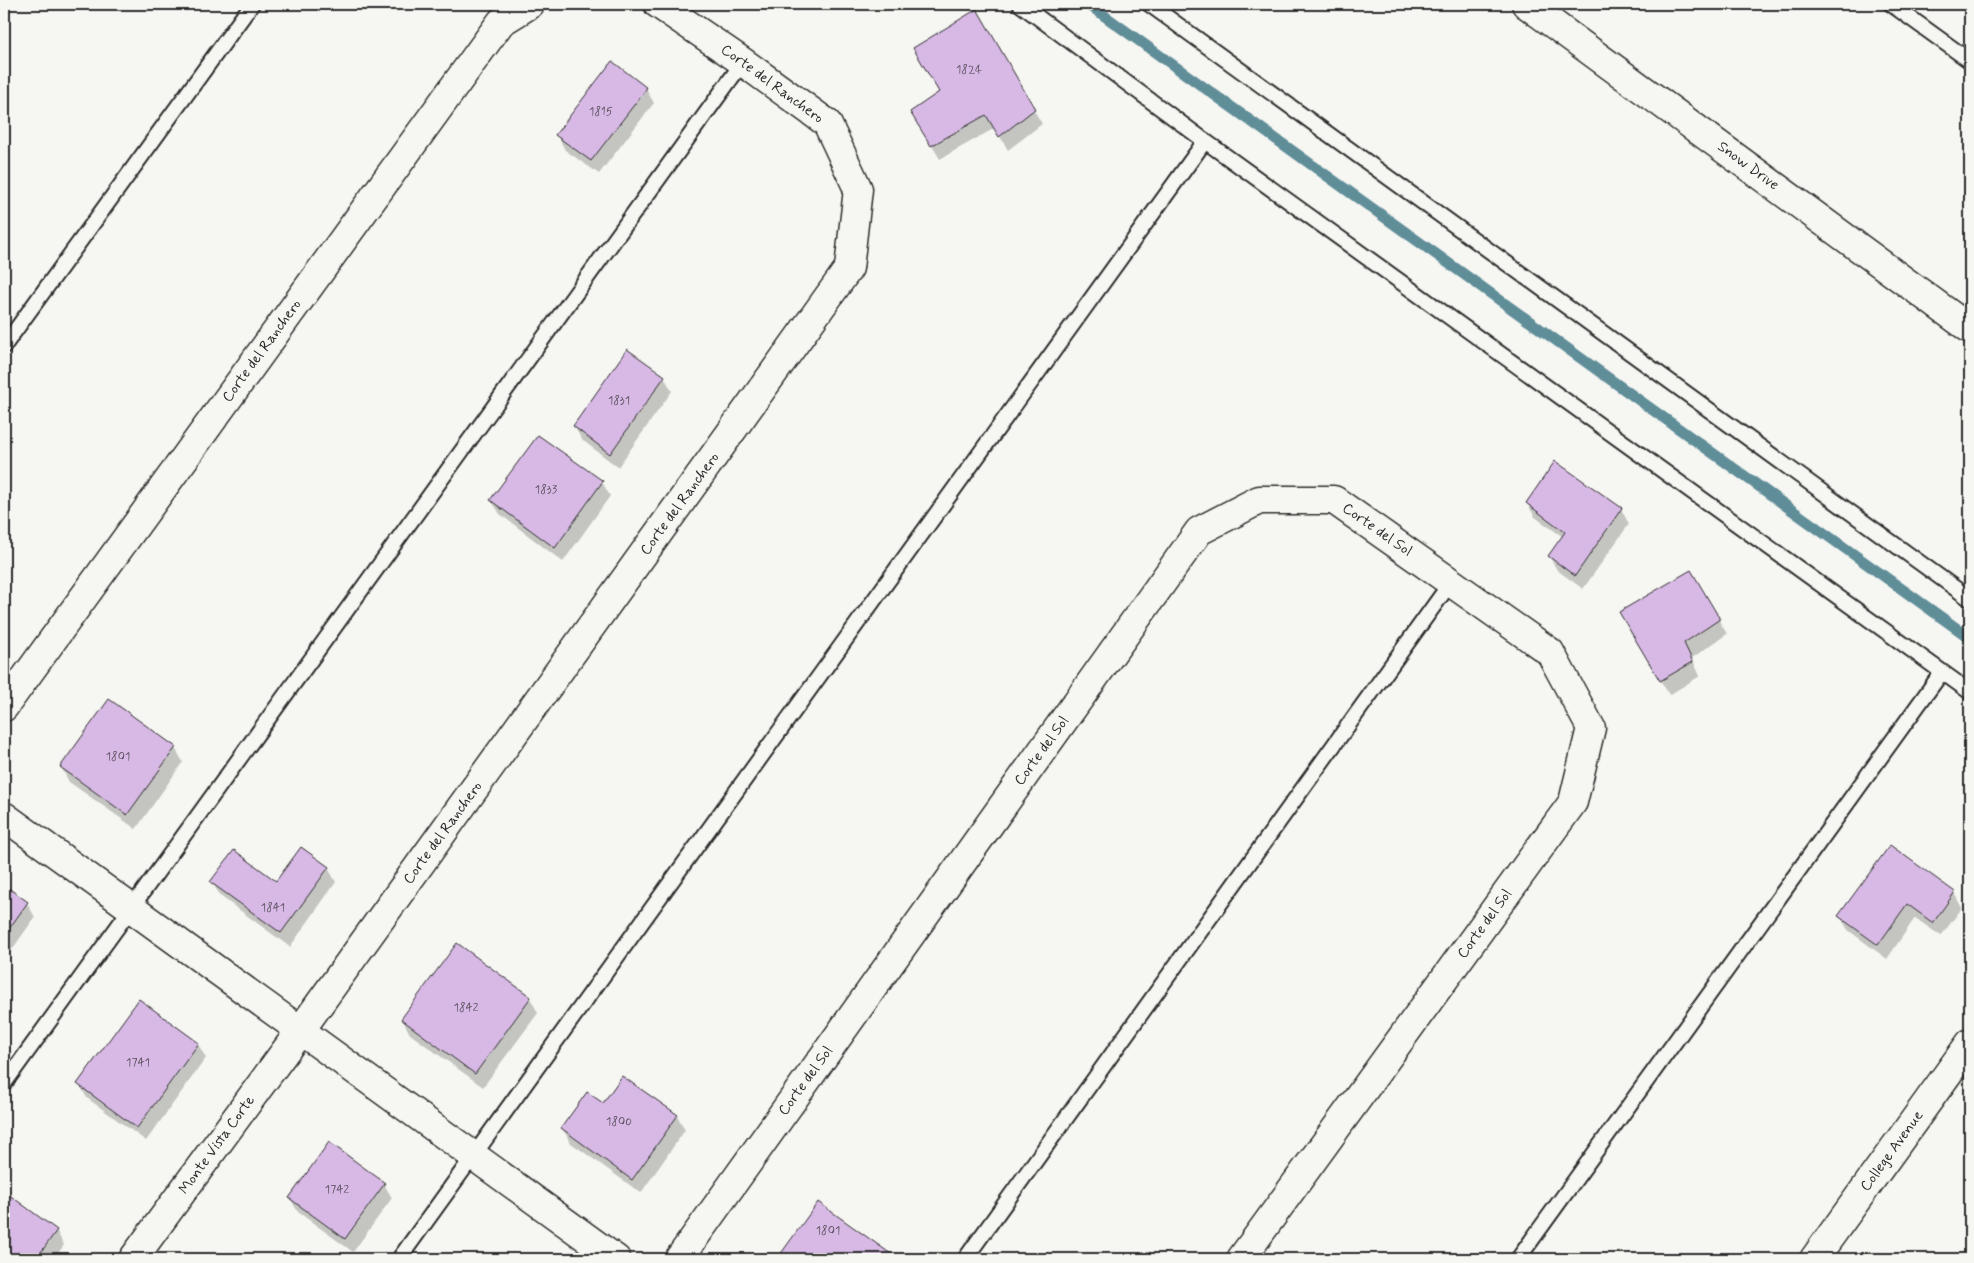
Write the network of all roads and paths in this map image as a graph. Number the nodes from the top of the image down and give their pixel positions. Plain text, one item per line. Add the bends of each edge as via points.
1 (252, 4) edge
2 (530, 4) edge
3 (658, 4) edge
4 (1020, 4) edge
5 (1149, 4) edge
6 (1526, 4) edge
7 (1891, 4) edge
8 (1970, 61) edge
9 (743, 62) junction
10 (1206, 141) junction
11 (1970, 329) edge
12 (4, 346) edge
13 (1451, 582) junction
14 (1970, 598) edge
15 (1942, 672) junction
16 (1970, 692) edge
17 (4, 708) edge
18 (4, 816) edge
19 (131, 909) junction
20 (300, 1031) junction
21 (1970, 1043) edge
22 (4, 1084) edge
23 (474, 1156) junction
24 (133, 1259) edge
25 (398, 1259) edge
26 (616, 1259) edge
27 (679, 1259) edge
28 (965, 1259) edge
29 (1241, 1259) edge
30 (1518, 1259) edge
31 (1814, 1259) edge

1 - 12 lane
2 - 17 street, Corte del Ranchero via 501,22
3 - 9 street, Corte del Ranchero
4 - 10 lane
5 - 14 lane
6 - 11 street, Snow Drive
7 - 8 lane
9 - 19 lane
9 - 20 street, Corte del Ranchero via 827,123 858,189 850,268
10 - 15 lane
10 - 23 lane
13 - 27 street, Corte del Sol via 1334,500 1259,500 1199,531
13 - 28 lane
13 - 29 street, Corte del Sol via 1550,652 1590,728 1573,802
15 - 16 lane
15 - 30 lane
18 - 19 street
19 - 20 street
19 - 22 lane
20 - 23 street
20 - 24 street, Monte Vista Corte
21 - 31 street, College Avenue
23 - 25 lane
23 - 26 street

